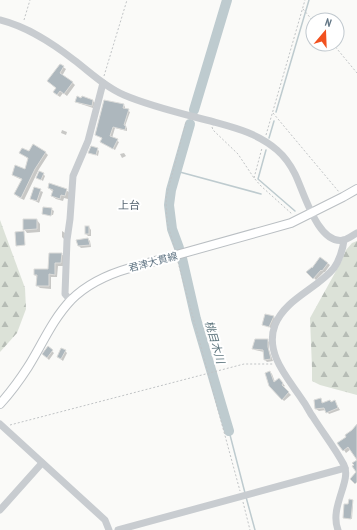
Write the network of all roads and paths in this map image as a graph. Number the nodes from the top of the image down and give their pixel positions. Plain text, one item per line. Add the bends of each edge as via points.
1 (30, 0) edge
2 (127, 0) edge
3 (305, 0) edge
4 (303, 10) joint
5 (0, 20) edge
6 (22, 27) junction
7 (340, 52) edge
8 (357, 73) edge
9 (102, 82) junction
10 (273, 112) junction
11 (188, 114) junction
12 (210, 121) junction
13 (264, 140) junction
14 (254, 178) junction
15 (357, 188) edge
16 (343, 197) junction
17 (312, 213) junction
18 (293, 214) dead end
19 (357, 233) edge
20 (344, 240) junction
21 (176, 256) junction
22 (71, 301) junction
23 (279, 364) junction
24 (208, 373) junction
25 (0, 404) edge
26 (2, 425) edge
27 (42, 463) junction
28 (345, 468) junction
29 (245, 496) junction
30 (0, 510) edge
31 (110, 530) edge
32 (118, 530) edge
33 (250, 530) edge
34 (338, 530) edge

1 - 6 path
2 - 9 path
3 - 4 path
4 - 10 path
5 - 6 street
6 - 9 street via 49,42
7 - 8 path
9 - 11 street via 122,94
9 - 22 street via 88,141 73,176 71,188 66,240 65,294
10 - 13 path
10 - 16 path
11 - 12 street
11 - 21 path via 166,198 167,222
12 - 13 street
12 - 14 path via 213,130 238,154
13 - 14 path
13 - 17 street via 276,150 294,173
14 - 18 path
15 - 16 main road, 君津大貫線
16 - 17 main road, 君津大貫線
17 - 20 street via 320,229 328,237
17 - 21 main road, 君津大貫線 via 291,223
19 - 20 street
20 - 23 street via 335,267 284,311 275,325 274,351
21 - 22 main road, 君津大貫線 via 114,273 98,281
21 - 24 path
22 - 25 main road, 君津大貫線 via 55,321 13,389
23 - 24 path via 244,364
23 - 28 street
24 - 26 path
24 - 29 path
26 - 27 street
27 - 30 street
27 - 31 street via 105,520
28 - 29 street
28 - 34 street via 345,479 336,510
29 - 32 street
29 - 33 path

